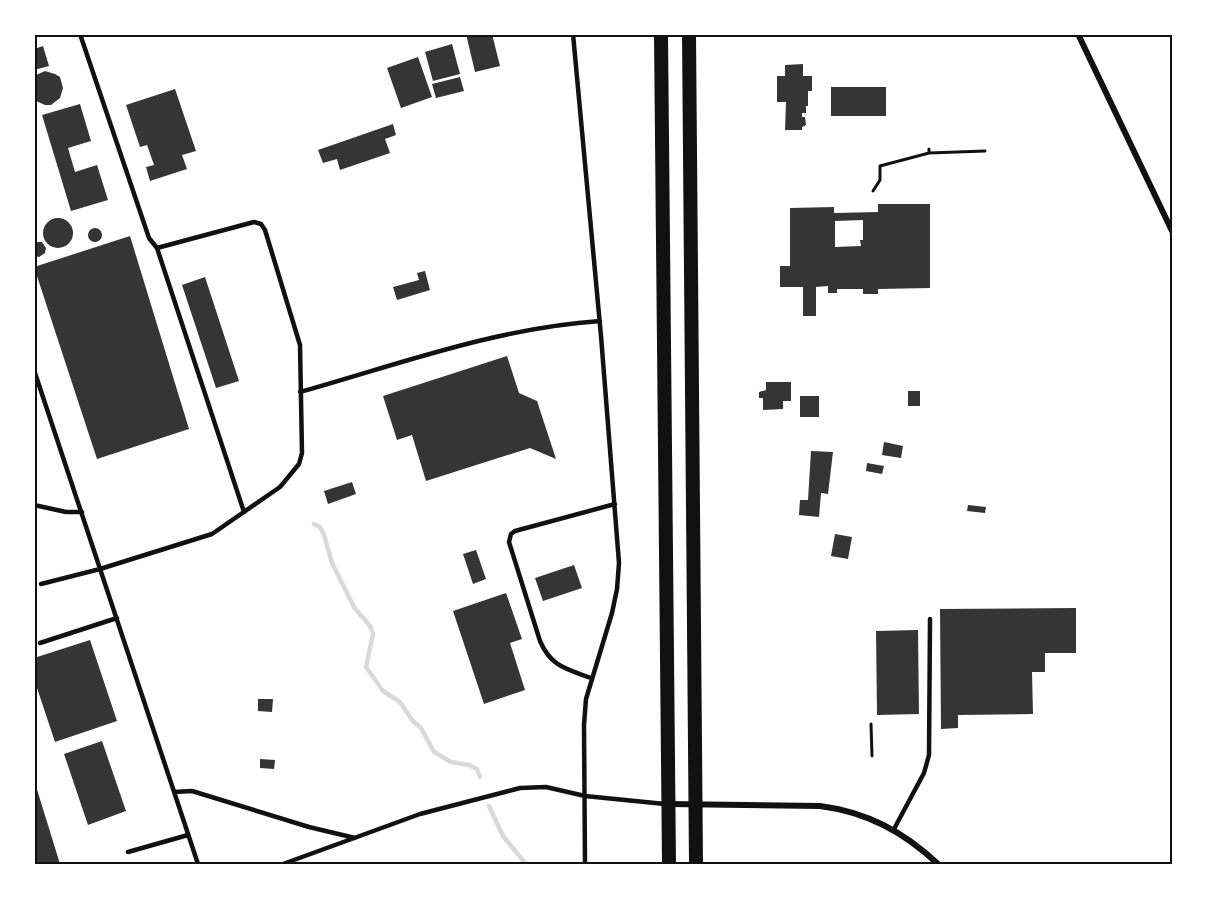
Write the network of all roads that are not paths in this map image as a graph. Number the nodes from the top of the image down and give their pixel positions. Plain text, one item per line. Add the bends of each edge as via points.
1 (80, 34) edge
2 (573, 34) edge
3 (661, 34) edge
4 (689, 34) edge
5 (1078, 34) edge
6 (1173, 231) edge
7 (157, 248) junction
8 (600, 321) junction
9 (664, 329) junction
10 (691, 329) junction
11 (34, 370) edge
12 (300, 392) junction
13 (615, 504) junction
14 (34, 505) edge
15 (82, 512) junction
16 (244, 512) junction
17 (100, 569) junction
18 (41, 584) dead end
19 (117, 618) junction
20 (930, 620) dead end
21 (40, 643) dead end
22 (591, 678) junction
23 (174, 792) junction
24 (585, 795) junction
25 (669, 804) junction
26 (696, 804) junction
27 (894, 829) junction
28 (188, 835) junction
29 (355, 838) junction
30 (128, 852) dead end
31 (198, 864) edge
32 (282, 864) edge
33 (585, 864) edge
34 (669, 864) edge
35 (696, 864) edge
36 (938, 864) edge

1 - 7 lane via 149,238
2 - 8 lane
3 - 9 highway
4 - 10 highway
5 - 6 street
7 - 12 lane via 254,222 261,224 300,345
7 - 16 lane
8 - 12 lane via 508,333
8 - 13 lane
9 - 10 highway
9 - 25 highway
10 - 26 highway
11 - 15 lane
12 - 16 lane via 299,464 280,487
13 - 22 lane via 617,589
13 - 22 lane via 515,531 509,542 547,656 560,666
14 - 15 lane
15 - 17 lane
16 - 17 lane via 212,534
17 - 18 lane
17 - 19 lane
19 - 21 lane
19 - 23 lane
20 - 27 lane via 929,755 924,773
22 - 24 lane via 584,725
23 - 28 lane
23 - 29 lane via 192,791
24 - 25 lane
24 - 29 lane via 546,787 520,788 420,813
24 - 33 lane
25 - 26 street
25 - 34 highway
26 - 27 street via 820,806 859,814
26 - 35 highway
27 - 36 street
28 - 30 lane
28 - 31 lane
29 - 32 lane

